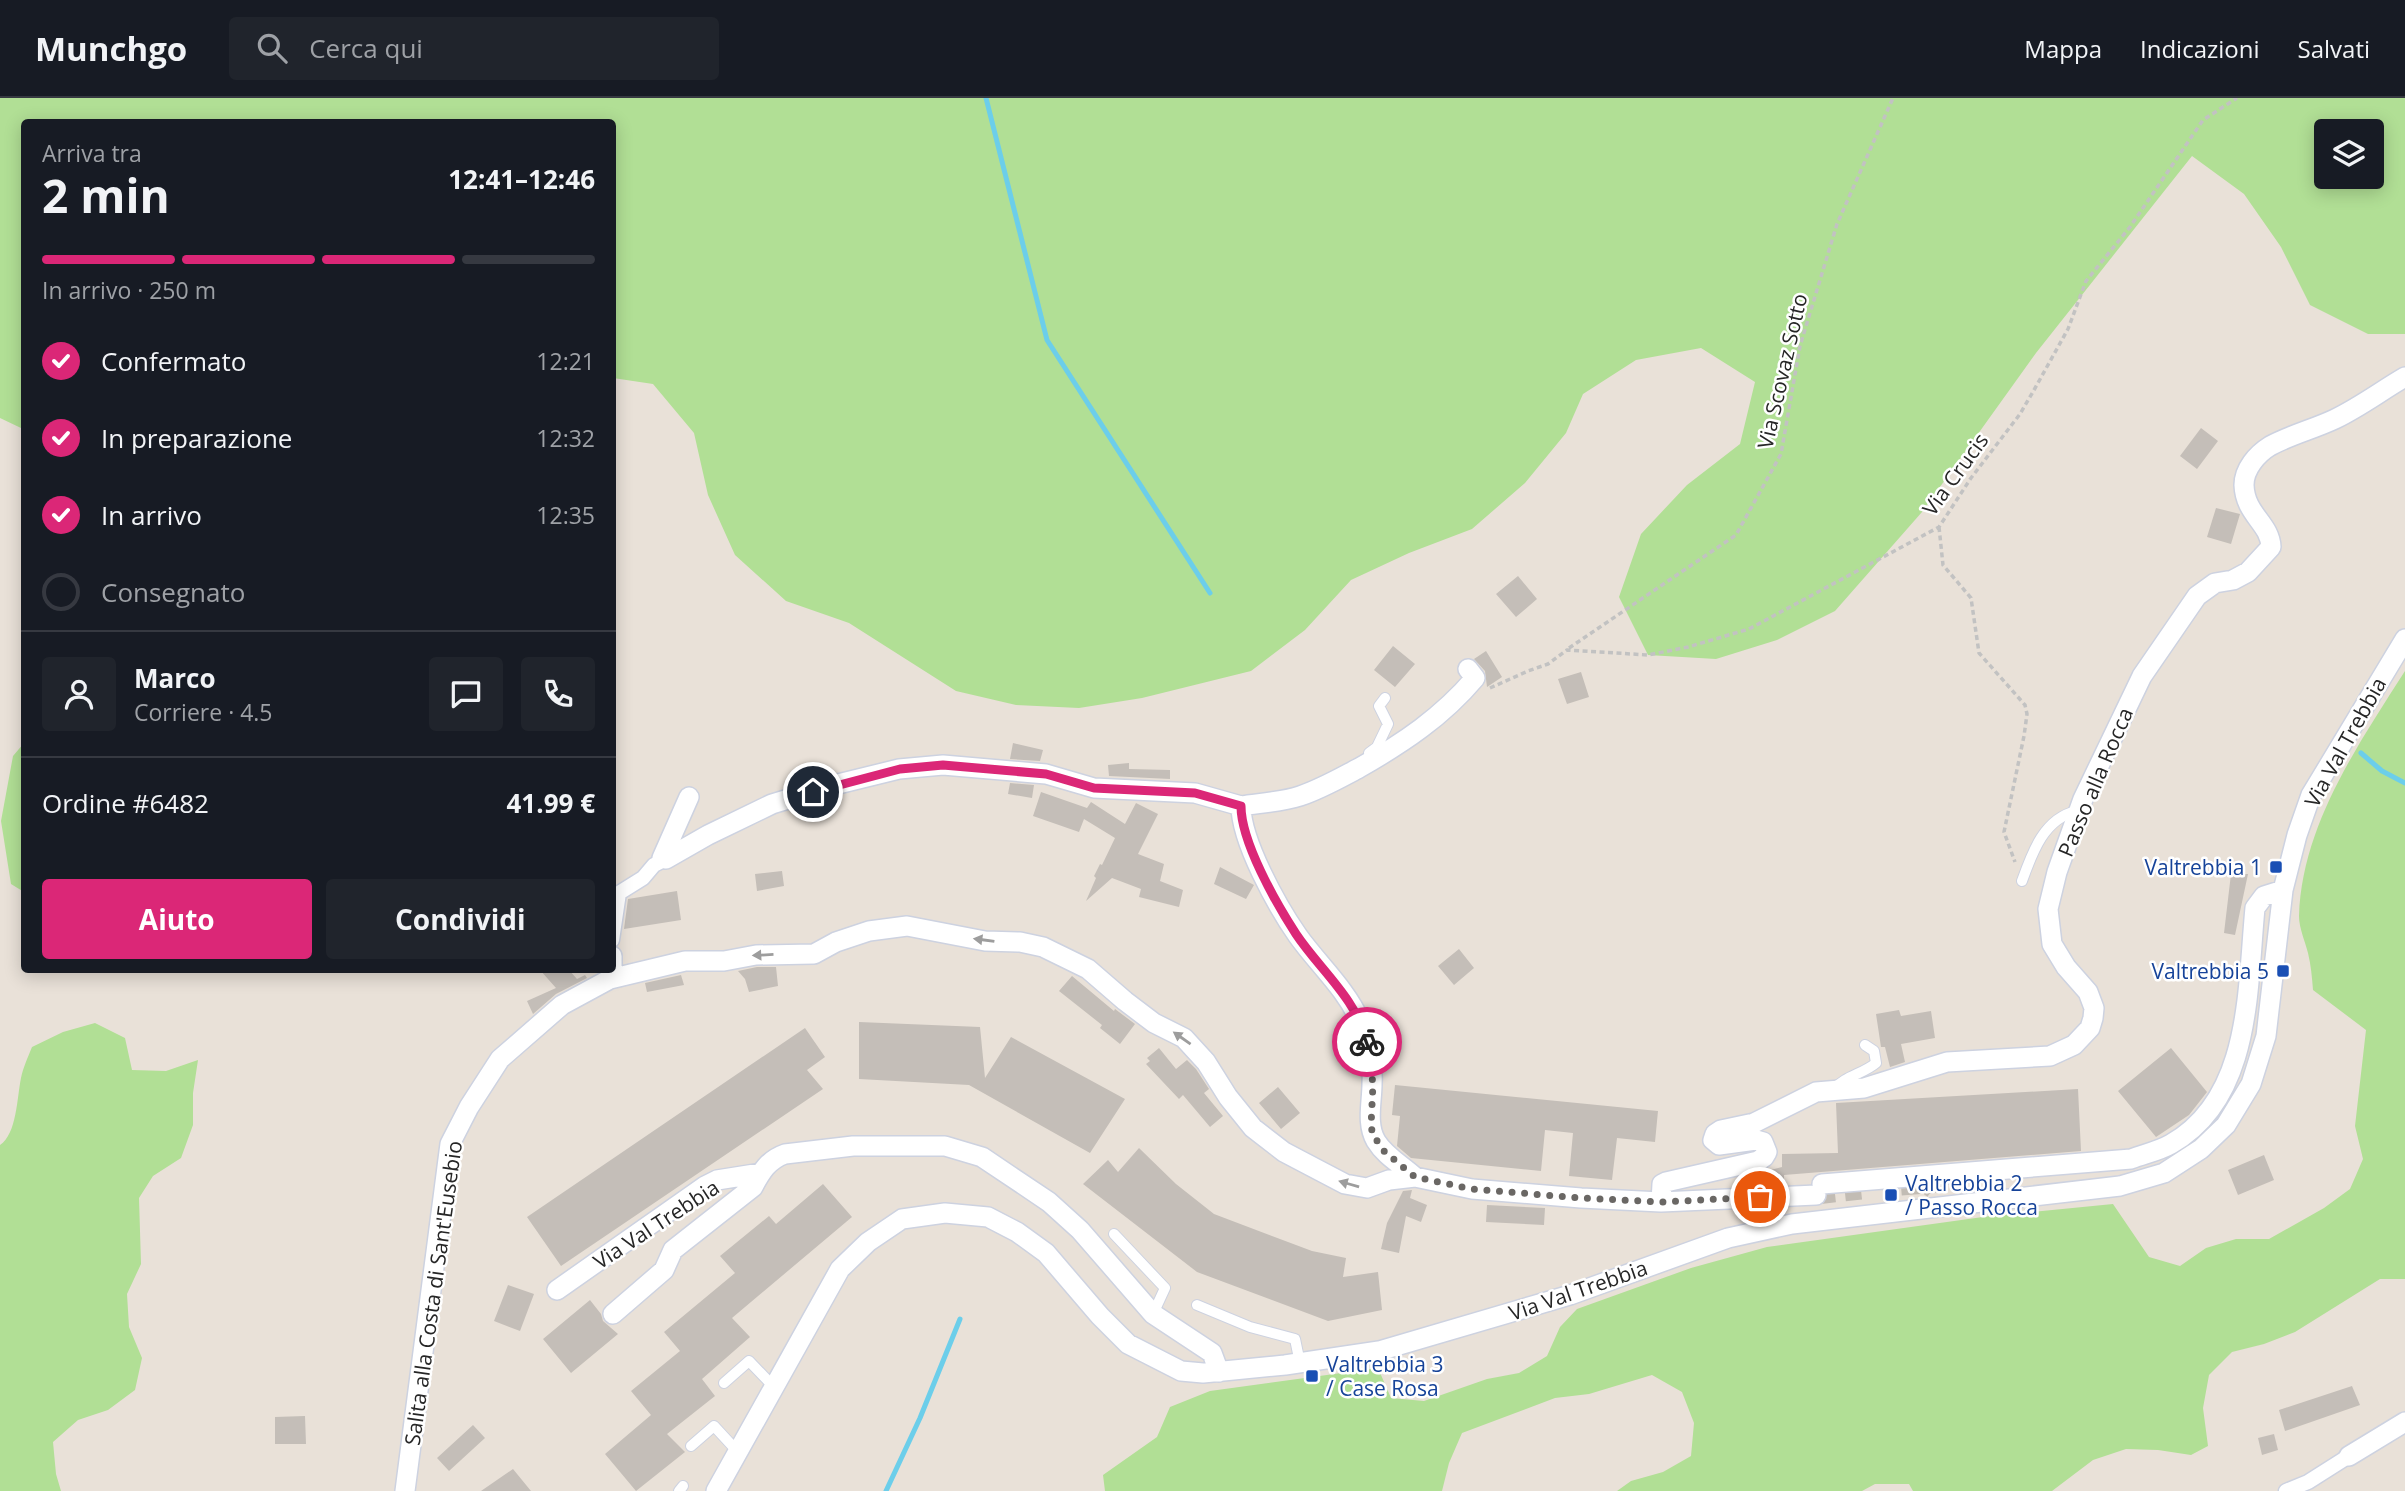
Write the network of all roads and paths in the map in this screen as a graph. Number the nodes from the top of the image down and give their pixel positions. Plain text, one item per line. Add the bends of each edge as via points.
1 (1893, 98) edge
2 (2236, 98) edge
3 (2405, 377) edge
4 (1939, 527) junction
5 (2405, 639) edge
6 (1567, 650) junction
7 (1548, 664) dead end
8 (1468, 669) dead end
9 (1385, 698) dead end
10 (1355, 770) junction
11 (689, 797) dead end
12 (1241, 806) junction
13 (2079, 811) junction
14 (666, 859) junction
15 (2022, 881) joint
16 (2283, 890) junction
17 (616, 913) edge
18 (616, 971) edge
19 (610, 973) edge
20 (1865, 1045) dead end
21 (1834, 1089) junction
22 (761, 1173) junction
23 (1415, 1177) junction
24 (1661, 1202) junction
25 (1114, 1234) dead end
26 (557, 1290) dead end
27 (1197, 1304) dead end
28 (613, 1314) dead end
29 (1153, 1314) junction
30 (1300, 1363) junction
31 (1219, 1372) junction
32 (724, 1383) dead end
33 (774, 1387) junction
34 (2405, 1422) edge
35 (691, 1446) dead end
36 (738, 1452) junction
37 (2349, 1456) joint
38 (405, 1491) edge
39 (716, 1491) edge
40 (2287, 1491) edge

1 - 6 path, Via Scovaz Sotto via 1837,224 1800,346 1781,454 1736,535
2 - 4 path, Via Crucis via 2203,120 2130,227 2086,281 2068,329 2020,414
3 - 13 street, Passo alla Rocca via 2336,419 2269,447 2250,463 2244,481 2246,504 2270,538 2271,547 2248,572 2215,583 2197,596 2142,676
4 - 6 path, Via Crucis via 1749,629 1648,655
4 - 15 path via 1943,565 1971,598 1979,653 2025,705 2024,736 2004,832
5 - 16 street, Via Val Trebbia via 2311,795
6 - 7 path
8 - 10 street via 1475,678 1440,715
9 - 10 lane via 1380,706 1388,724 1377,747 1355,762
10 - 12 street via 1298,797
11 - 14 street via 663,852
12 - 14 street via 1195,793 1094,788 1046,774 943,765 910,768 772,804
12 - 23 street via 1241,820 1263,876 1296,934 1351,1003 1365,1033 1373,1135 1384,1151
13 - 15 lane via 2048,828 2036,844
13 - 21 street, Passo alla Rocca via 2048,909 2052,944 2091,998 2093,1018 2083,1036 2050,1056 1947,1062 1864,1088
14 - 17 street via 619,893
16 - 24 street via 2264,896 2255,908 2241,1042 2222,1092 2205,1117 2171,1144 2131,1159
16 - 30 street, Via Val Trebbia via 2266,1036 2251,1084 2226,1125 2202,1149 2164,1173 2120,1186 1935,1200 1728,1238 1570,1295 1437,1336 1379,1351
23 -> 18 street, Salita alla Costa di Sant'Eusebio via 1354,1187 1284,1152 1254,1128 1184,1038 1154,1023 1088,969 1043,947 888,927 836,942 814,954 685,961
19 - 38 street, Salita alla Costa di Sant'Eusebio via 562,1005 500,1059 453,1138
20 - 21 lane via 1874,1051 1876,1063 1840,1081
21 - 24 street, Passo alla Rocca via 1816,1092 1754,1123 1721,1130 1713,1140 1719,1145 1756,1140 1763,1142 1767,1152 1758,1161 1666,1182
22 - 26 street, Via Val Trebbia via 705,1186
22 - 28 street, Via Val Trebbia via 753,1187 673,1250 664,1270
22 - 29 street, Via Val Trebbia via 785,1154 853,1146 945,1146 982,1157 1049,1202 1080,1230
23 - 24 street via 1472,1189
25 - 29 lane via 1164,1287
27 - 30 lane via 1250,1327 1295,1339
29 - 31 street, Via Val Trebbia via 1212,1353
30 - 31 street, Via Val Trebbia
31 - 33 street, Via Val Trebbia via 1181,1371 1128,1344 1046,1254 1017,1232 988,1217 945,1213 902,1219 840,1269
32 - 33 lane via 749,1361
33 - 36 street, Via Val Trebbia
34 - 37 street
35 - 36 lane via 714,1426
36 - 39 street, Via Val Trebbia
37 - 40 street

